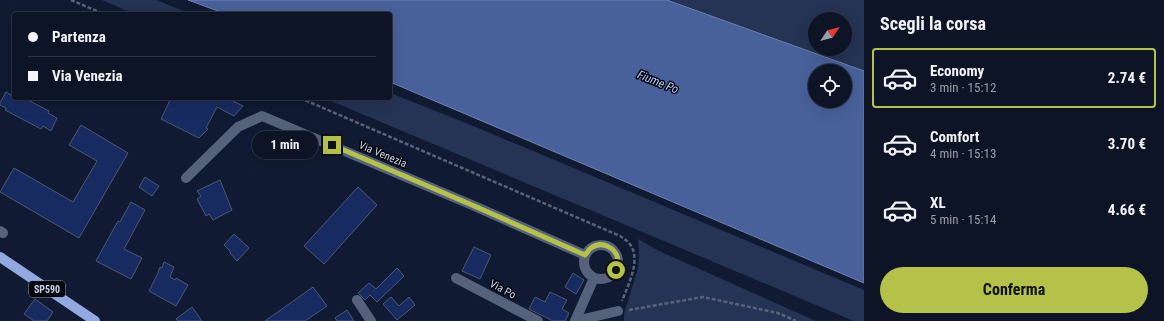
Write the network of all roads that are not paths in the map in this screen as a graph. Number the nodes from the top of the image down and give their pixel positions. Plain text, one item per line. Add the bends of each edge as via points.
1 (186, 178) dead end
2 (585, 255) junction
3 (0, 257) edge
4 (456, 278) dead end
5 (594, 278) junction
6 (357, 300) dead end
7 (618, 312) road end
8 (95, 321) edge
9 (371, 321) edge
10 (538, 321) edge
11 (575, 321) edge

1 - 2 street, Via Venezia via 238,127 262,116
2 - 5 street via 583,263 586,271
2 - 5 street via 590,248 603,244 615,251 618,261 616,270 609,277
3 - 8 main road, SP590
4 - 10 street, Via Po
5 - 11 street
6 - 9 street
7 - 11 street

